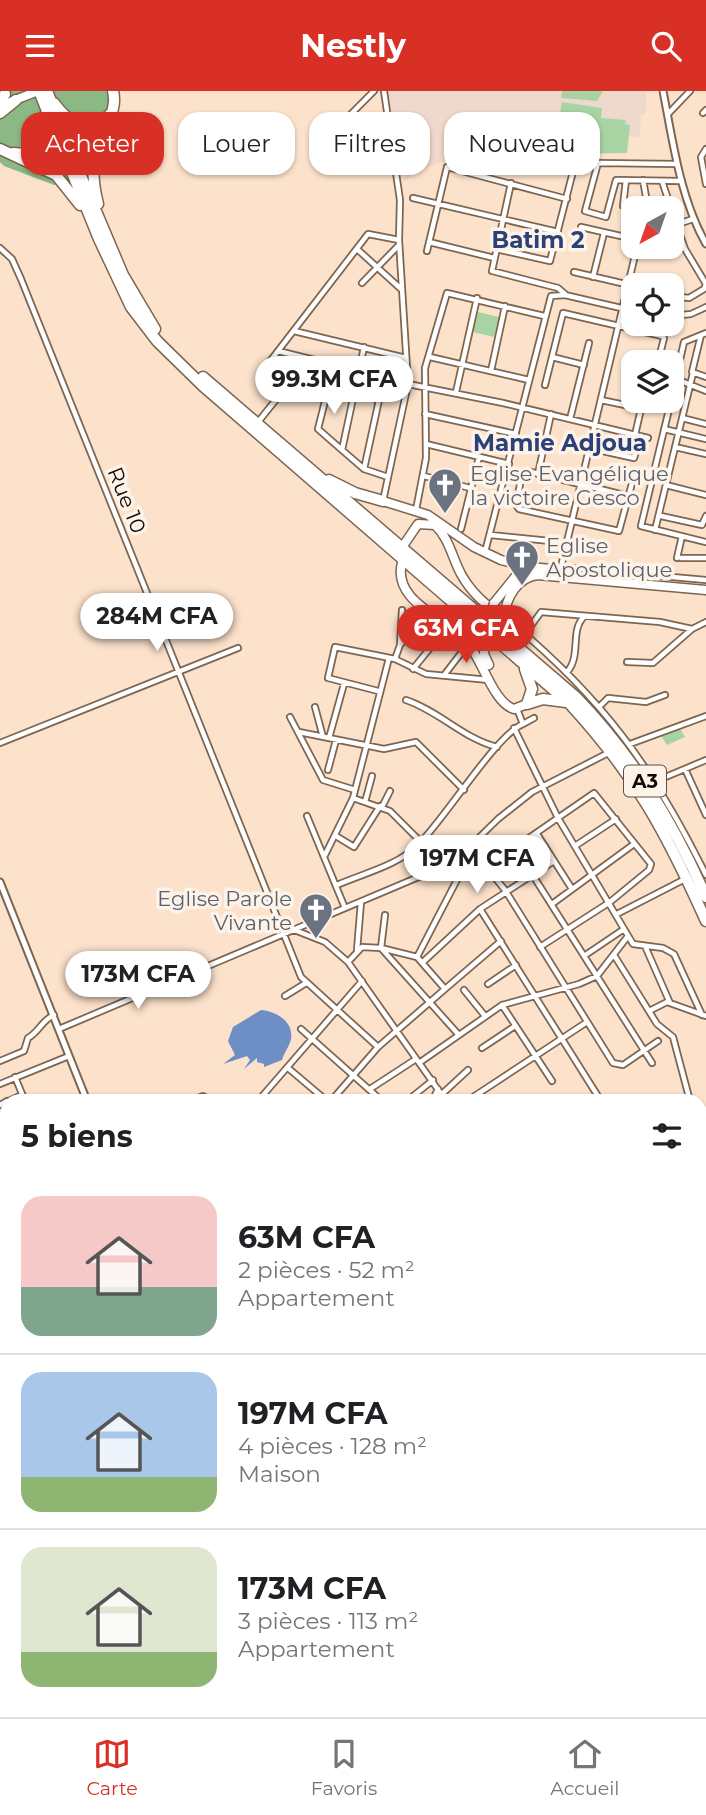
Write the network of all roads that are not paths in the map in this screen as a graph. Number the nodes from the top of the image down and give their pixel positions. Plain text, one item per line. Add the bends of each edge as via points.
1 (112, 91) edge
2 (374, 91) edge
3 (384, 91) edge
4 (663, 91) edge
5 (690, 91) edge
6 (43, 93) edge
7 (9, 98) edge
8 (353, 112) edge
9 (388, 112) edge
10 (0, 113) edge
11 (668, 114) junction
12 (0, 147) edge
13 (706, 149) edge
14 (677, 164) junction
15 (397, 175) edge
16 (573, 175) edge
17 (626, 180) junction
18 (643, 180) junction
19 (662, 181) junction
20 (682, 181) junction
21 (511, 183) junction
22 (706, 184) edge
23 (624, 196) edge
24 (646, 196) edge
25 (667, 196) edge
26 (413, 198) dead end
27 (567, 199) junction
28 (437, 204) junction
29 (693, 219) junction
30 (503, 220) junction
31 (684, 222) edge
32 (581, 227) dead end
33 (558, 232) junction
34 (604, 233) junction
35 (621, 236) edge
36 (103, 239) junction
37 (429, 241) junction
38 (399, 243) junction
39 (706, 244) edge
40 (684, 245) edge
41 (0, 248) edge
42 (357, 249) junction
43 (496, 249) junction
44 (427, 251) dead end
45 (495, 258) junction
46 (377, 267) junction
47 (574, 272) dead end
48 (593, 277) junction
49 (362, 283) dead end
50 (621, 284) edge
51 (402, 290) junction
52 (565, 295) junction
53 (684, 297) edge
54 (477, 298) junction
55 (505, 306) junction
56 (706, 307) edge
57 (621, 308) edge
58 (684, 315) edge
59 (544, 316) junction
60 (621, 316) edge
61 (619, 325) junction
62 (294, 331) junction
63 (703, 334) edge
64 (589, 343) dead end
65 (364, 347) junction
66 (660, 350) edge
67 (682, 350) edge
68 (278, 351) junction
69 (429, 357) junction
70 (552, 357) junction
71 (406, 358) junction
72 (334, 365) junction
73 (462, 365) junction
74 (583, 365) junction
75 (491, 371) junction
76 (359, 372) junction
77 (693, 373) junction
78 (384, 377) junction
79 (706, 377) edge
80 (529, 380) junction
81 (684, 382) edge
82 (408, 384) junction
83 (545, 385) dead end
84 (690, 385) junction
85 (426, 386) junction
86 (706, 391) edge
87 (456, 392) junction
88 (355, 393) junction
89 (379, 400) junction
90 (601, 400) junction
91 (621, 404) edge
92 (522, 409) junction
93 (641, 413) edge
94 (668, 413) edge
95 (425, 414) junction
96 (551, 414) junction
97 (682, 418) junction
98 (570, 419) junction
99 (258, 422) junction
100 (595, 424) junction
101 (706, 424) edge
102 (664, 429) junction
103 (678, 432) junction
104 (516, 434) junction
105 (638, 436) junction
106 (648, 438) dead end
107 (706, 439) edge
108 (426, 443) junction
109 (675, 447) junction
110 (589, 448) junction
111 (342, 450) junction
112 (706, 454) edge
113 (479, 457) junction
114 (509, 464) junction
115 (311, 469) junction
116 (364, 469) junction
117 (538, 474) junction
118 (424, 476) junction
119 (634, 476) dead end
120 (388, 477) junction
121 (652, 477) junction
122 (666, 483) junction
123 (582, 485) junction
124 (470, 488) junction
125 (706, 495) edge
126 (628, 496) junction
127 (383, 501) junction
128 (416, 510) junction
129 (661, 516) dead end
130 (706, 516) edge
131 (573, 521) junction
132 (655, 530) junction
133 (461, 533) junction
134 (491, 534) junction
135 (682, 536) junction
136 (550, 541) dead end
137 (706, 542) edge
138 (405, 543) dead end
139 (448, 543) junction
140 (485, 553) junction
141 (706, 558) edge
142 (402, 563) dead end
143 (561, 567) junction
144 (529, 568) junction
145 (565, 576) junction
146 (518, 585) junction
147 (706, 587) edge
148 (426, 609) junction
149 (402, 610) dead end
150 (585, 615) junction
151 (505, 617) junction
152 (706, 622) edge
153 (449, 625) junction
154 (692, 629) junction
155 (525, 634) junction
156 (468, 643) junction
157 (400, 645) junction
158 (238, 648) dead end
159 (509, 650) junction
160 (392, 658) junction
161 (627, 662) dead end
162 (413, 669) junction
163 (178, 671) junction
164 (568, 672) junction
165 (445, 674) junction
166 (490, 680) junction
167 (557, 680) junction
168 (345, 684) junction
169 (379, 691) junction
170 (665, 695) dead end
171 (530, 699) junction
172 (406, 700) dead end
173 (570, 704) junction
174 (600, 706) junction
175 (315, 707) dead end
176 (517, 709) junction
177 (706, 716) edge
178 (290, 717) dead end
179 (534, 718) dead end
180 (523, 724) junction
181 (514, 728) junction
182 (299, 732) junction
183 (326, 738) junction
184 (336, 740) junction
185 (0, 743) edge
186 (630, 744) junction
187 (366, 747) junction
188 (497, 747) junction
189 (612, 751) junction
190 (706, 759) edge
191 (685, 769) junction
192 (328, 770) dead end
193 (372, 776) dead end
194 (656, 781) junction
195 (542, 785) junction
196 (355, 790) junction
197 (464, 790) junction
198 (390, 791) dead end
199 (353, 798) junction
200 (365, 801) junction
201 (381, 807) junction
202 (706, 815) edge
203 (307, 816) dead end
204 (558, 818) junction
205 (616, 819) junction
206 (537, 834) junction
207 (336, 836) junction
208 (421, 842) junction
209 (635, 844) junction
210 (575, 846) junction
211 (472, 849) junction
212 (325, 855) junction
213 (554, 861) junction
214 (454, 862) junction
215 (487, 867) junction
216 (532, 874) junction
217 (593, 874) junction
218 (706, 875) edge
219 (687, 878) junction
220 (0, 882) edge
221 (337, 885) junction
222 (505, 890) junction
223 (572, 890) junction
224 (705, 894) edge
225 (361, 902) junction
226 (610, 902) junction
227 (552, 904) junction
228 (345, 908) junction
229 (480, 909) junction
230 (617, 914) junction
231 (385, 915) dead end
232 (706, 921) edge
233 (292, 929) junction
234 (624, 929) junction
235 (567, 930) junction
236 (282, 935) junction
237 (628, 936) junction
238 (500, 941) junction
239 (645, 946) junction
240 (540, 947) junction
241 (382, 948) junction
242 (357, 950) junction
243 (614, 955) junction
244 (584, 956) junction
245 (417, 957) junction
246 (348, 962) junction
247 (423, 963) junction
248 (517, 965) junction
249 (597, 976) junction
250 (362, 981) junction
251 (306, 983) junction
252 (488, 984) dead end
253 (566, 988) junction
254 (445, 989) junction
255 (464, 990) dead end
256 (536, 995) junction
257 (285, 996) dead end
258 (430, 1002) junction
259 (670, 1003) junction
260 (502, 1005) junction
261 (336, 1007) junction
262 (649, 1011) junction
263 (54, 1015) junction
264 (485, 1016) junction
265 (704, 1016) edge
266 (587, 1022) junction
267 (515, 1025) junction
268 (60, 1029) junction
269 (301, 1029) dead end
270 (396, 1031) junction
271 (458, 1034) junction
272 (310, 1038) junction
273 (563, 1038) junction
274 (658, 1041) dead end
275 (377, 1047) junction
276 (482, 1048) dead end
277 (644, 1051) junction
278 (69, 1056) junction
279 (536, 1056) junction
280 (0, 1061) edge
281 (418, 1061) junction
282 (652, 1063) dead end
283 (288, 1068) junction
284 (468, 1070) dead end
285 (354, 1076) junction
286 (15, 1077) junction
287 (433, 1080) junction
288 (552, 1081) dead end
289 (0, 1084) edge
290 (438, 1088) junction
291 (370, 1090) junction
292 (23, 1094) edge
293 (84, 1094) edge
294 (265, 1094) edge
295 (320, 1094) edge
296 (336, 1094) edge
297 (374, 1094) edge
298 (416, 1094) edge
299 (435, 1094) edge
300 (442, 1094) joint
301 (478, 1094) edge
302 (597, 1094) edge
303 (688, 1094) edge

1 - 6 highway via 107,118 88,127 69,121
1 - 36 highway via 113,114 98,143 92,173
2 - 8 street
3 - 9 street
4 - 11 street
5 - 11 street
6 - 7 main road
6 - 12 highway via 46,127 41,145 23,155
6 - 36 highway
7 - 10 highway
11 - 14 street
12 - 36 highway via 62,180
13 - 22 street via 701,157
14 - 17 street via 598,163 586,213 606,218 615,181
14 - 20 street
15 - 38 street
16 - 27 street
17 - 18 street
17 - 23 street
18 - 19 street
18 - 24 street
19 - 20 street
19 - 25 street
20 - 29 street
21 - 27 street
21 - 28 street via 447,167
21 - 30 street
26 - 28 street
27 - 33 street
28 - 30 street
28 - 37 street
29 - 31 street
29 - 39 street
30 - 33 street
30 - 43 street
32 - 34 street
33 - 43 street via 549,261
34 - 35 street
34 - 48 street
36 - 99 highway via 152,326 208,382
36 - 159 highway via 131,307 169,354
37 - 44 street
37 - 45 street
38 - 42 street via 370,232
38 - 46 street
38 - 51 street
40 - 53 street via 706,287 693,297
41 - 163 street, Rue 10 via 16,269
42 - 46 street
42 - 62 street
43 - 45 street
45 - 52 street via 494,272 558,288
46 - 49 street
46 - 51 street
47 - 48 street
48 - 50 street
51 - 71 street
52 - 57 street
52 - 59 street via 552,295
54 - 55 street
54 - 69 street via 447,293
54 - 73 street
55 - 59 street
55 - 75 street
56 - 58 street
59 - 80 street
60 - 61 street
61 - 66 street via 663,337
61 - 70 street via 563,313
61 - 90 street
62 - 65 street
62 - 68 street
63 - 67 street via 684,342
63 - 77 street
64 - 74 street
65 - 71 street
65 - 76 street
68 - 72 street
68 - 99 street via 262,376 287,386
69 - 73 street
69 - 85 street
70 - 74 street
70 - 83 street
71 - 82 street
72 - 76 street
72 - 111 street via 318,428
73 - 75 street
73 - 87 street
74 - 98 street
75 - 80 street
76 - 78 street
76 - 88 street
77 - 79 street
77 - 84 street
78 - 82 street
78 - 89 street
80 - 92 street
81 - 84 street
82 - 85 street
82 - 120 street
84 - 86 street
84 - 97 street
85 - 87 street
85 - 95 street
87 - 92 street
88 - 89 street
88 - 111 street
89 - 116 street
90 - 91 street
90 - 100 street
92 - 96 street
92 - 104 street
93 - 105 street
94 - 102 street
95 - 104 street
95 - 108 street
96 - 98 street
96 - 117 street
97 - 101 street
97 - 103 street
98 - 100 street
99 - 115 highway
100 - 105 street
100 - 110 street
102 - 103 street
102 - 121 street
103 - 107 street
103 - 109 street
104 - 114 street
105 - 106 street
105 - 110 street via 634,458
108 - 113 street
108 - 118 street
109 - 112 street
109 - 122 street
110 - 123 street
111 - 116 street
113 - 114 street
113 - 124 street
114 - 134 street
115 - 127 highway via 355,493
115 - 167 highway
116 - 120 street
117 - 123 street
117 - 131 street via 522,474 516,506
118 - 124 street
118 - 128 street
119 - 126 street
120 - 127 street
121 - 122 street
121 - 132 street via 641,526
122 - 125 street
122 - 132 street
123 - 126 street
123 - 131 street
124 - 133 street
126 - 131 street via 619,531
127 - 128 main road
128 - 133 main road
129 - 130 street via 702,525
131 - 143 street
132 - 135 street
133 - 139 main road
133 - 140 main road
134 - 136 street
134 - 140 street
135 - 137 street
135 - 141 street via 679,558
138 - 139 main road via 413,528 425,522 438,527
139 - 151 main road via 471,589
140 - 144 main road
142 - 148 main road via 402,587
143 - 144 street
143 - 147 street
144 - 147 main road
145 - 146 main road via 532,575
145 - 147 main road
145 - 171 main road, bridge via 519,574 494,603 484,654 506,700 519,703
146 - 147 street via 545,577
146 - 151 main road via 507,602
148 - 153 main road
148 - 157 street
149 - 157 street
150 - 154 street
150 - 155 street via 541,612
150 - 164 street via 579,623 575,663
151 - 155 street
151 - 167 highway via 512,634
152 - 154 street
153 - 156 main road
153 - 162 street
154 - 161 street via 653,663
155 - 164 street
156 - 165 street
156 - 166 main road
157 - 160 street
158 - 163 street
159 - 171 highway via 529,675
159 - 173 highway
160 - 162 street
160 - 168 street via 335,647 328,678
160 - 169 street
162 - 165 street
163 - 185 street
163 - 236 street, Rue 10
164 - 174 street
165 - 166 street
166 - 176 main road via 501,702
167 - 224 highway, A3 via 606,729 646,782
168 - 169 street
168 - 183 street
169 - 187 street
170 - 174 street via 646,702 608,698
171 - 173 highway
171 - 176 main road
172 - 188 street
173 - 189 highway, A3
174 - 186 street
175 - 183 street
176 - 180 street
177 - 186 street
178 - 182 street
179 - 180 street
180 - 181 street
181 - 188 street
181 - 195 street
182 - 183 street
182 - 196 street via 323,780
183 - 184 street
184 - 187 street
184 - 192 street
186 - 194 street
187 - 196 street
187 - 197 street via 416,742
188 - 197 street
189 - 195 street
189 - 219 highway, A3 via 648,801
190 - 191 street
191 - 194 street
191 - 202 street
193 - 200 street
194 - 218 street
195 - 204 street
195 - 211 street via 505,813
196 - 199 street
197 - 208 street
198 - 201 street
199 - 200 street
199 - 207 street
200 - 201 street
201 - 207 street via 354,847
201 - 208 street
203 - 212 street
204 - 205 street via 594,793
204 - 206 street
204 - 210 street
205 - 209 street
205 - 210 street
206 - 213 street
206 - 215 street
207 - 212 street
208 - 221 street via 393,863
209 - 217 street
209 - 226 street via 651,868
210 - 217 street
211 - 214 street
211 - 215 street
212 - 221 street
213 - 216 street
213 - 223 street
214 - 225 street
214 - 245 street via 458,876
215 - 222 street
216 - 222 street
216 - 227 street
217 - 223 street
217 - 226 street
219 - 230 street
219 - 232 highway, A3
220 - 263 street
221 - 228 street
222 - 229 street
222 - 240 street
223 - 227 street
225 - 228 street
225 - 242 street
226 - 230 street
226 - 235 street
227 - 235 street
228 - 233 street
229 - 238 street
229 - 247 street
230 - 234 street
231 - 241 street
233 - 236 street
233 - 246 street via 314,936
234 - 237 street
234 - 244 street
235 - 240 street
235 - 244 street
236 - 251 street, Rue 10
236 - 268 street
237 - 239 street via 633,944
237 - 243 street
238 - 248 street
238 - 254 street
239 - 259 street
239 - 265 street via 674,954
240 - 253 street
241 - 242 street
241 - 245 street
241 - 258 street
242 - 246 street
243 - 249 street
243 - 262 street
244 - 249 street
245 - 247 street
246 - 250 street
247 - 254 street
248 - 252 street
248 - 256 street
249 - 253 street
249 - 277 street
250 - 261 street
250 - 270 street
251 - 257 street
251 - 261 street
253 - 256 street
253 - 266 street
254 - 258 street
255 - 264 street
256 - 260 street
256 - 273 street
258 - 270 street
258 - 271 street
259 - 262 street via 660,1003
259 - 265 street
260 - 264 street
260 - 267 street
261 - 272 street
261 - 275 street
262 - 303 street via 675,1043
263 - 268 street
263 - 280 street via 28,1038 24,1051
264 - 271 street
266 - 273 street
266 - 277 street via 613,1063 623,1065
267 - 276 street
267 - 279 street
268 - 278 street
269 - 272 street
270 - 275 street
270 - 281 street
271 - 281 street
272 - 283 street
272 - 285 street
273 - 279 street
273 - 302 street
274 - 277 street
275 - 285 street
277 - 282 street
278 - 286 street
278 - 293 street
279 - 288 street
279 - 301 street
281 - 287 street
281 - 291 street
283 - 294 street
283 - 295 street
284 - 300 street
285 - 291 street
285 - 296 street
286 - 289 street
286 - 292 street
287 - 290 street
287 - 298 street
290 - 299 street
290 - 300 street
291 - 297 street

